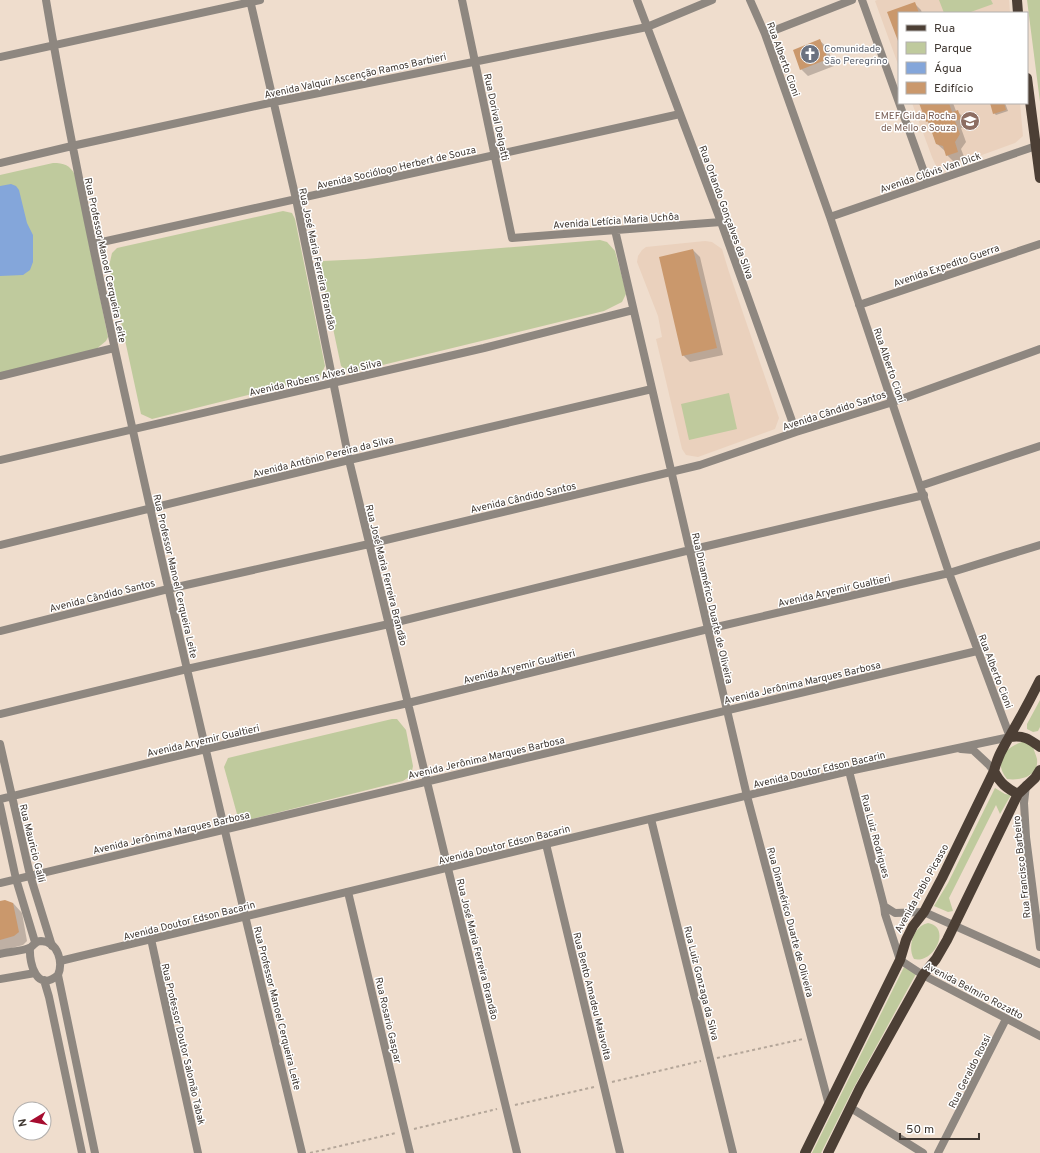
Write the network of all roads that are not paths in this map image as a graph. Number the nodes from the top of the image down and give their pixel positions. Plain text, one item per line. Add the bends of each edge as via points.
1 (46, 0) edge
2 (260, 0) edge
3 (462, 0) edge
4 (637, 0) edge
5 (712, 0) edge
6 (750, 0) edge
7 (852, 0) edge
8 (862, 0) edge
9 (1017, 0) edge
10 (250, 1) edge
11 (1018, 12) edge
12 (647, 27) junction
13 (765, 34) junction
14 (54, 46) junction
15 (0, 57) edge
16 (475, 61) junction
17 (1028, 86) edge
18 (898, 100) edge
19 (274, 102) junction
20 (900, 104) edge
21 (680, 114) junction
22 (72, 146) junction
23 (1036, 146) junction
24 (495, 155) junction
25 (0, 163) edge
26 (1040, 178) edge
27 (928, 183) junction
28 (296, 199) junction
29 (830, 217) junction
30 (721, 222) junction
31 (615, 230) junction
32 (512, 238) joint
33 (93, 244) junction
34 (1040, 244) edge
35 (859, 305) junction
36 (633, 310) junction
37 (114, 348) junction
38 (1040, 348) edge
39 (0, 376) edge
40 (333, 382) junction
41 (652, 389) junction
42 (893, 402) junction
43 (132, 430) junction
44 (796, 432) junction
45 (1040, 446) edge
46 (0, 460) edge
47 (349, 460) junction
48 (672, 472) junction
49 (920, 486) junction
50 (924, 495) junction
51 (150, 509) junction
52 (369, 544) junction
53 (0, 545) edge
54 (1040, 545) edge
55 (690, 550) junction
56 (950, 573) junction
57 (168, 589) junction
58 (389, 624) junction
59 (708, 629) junction
60 (0, 631) edge
61 (977, 651) junction
62 (187, 669) junction
63 (1040, 680) edge
64 (408, 703) junction
65 (727, 710) junction
66 (0, 714) edge
67 (1010, 737) junction
68 (0, 744) edge
69 (1040, 747) edge
70 (952, 749) junction
71 (206, 750) junction
72 (1040, 770) edge
73 (849, 771) junction
74 (994, 772) junction
75 (427, 781) junction
76 (1026, 785) junction
77 (1018, 794) junction
78 (11, 796) junction
79 (747, 796) junction
80 (0, 799) edge
81 (0, 805) edge
82 (651, 819) junction
83 (225, 829) junction
84 (546, 844) junction
85 (448, 868) junction
86 (30, 875) junction
87 (16, 879) junction
88 (0, 883) edge
89 (348, 892) junction
90 (884, 906) junction
91 (924, 912) junction
92 (245, 916) junction
93 (954, 925) junction
94 (151, 939) junction
95 (32, 945) junction
96 (52, 946) junction
97 (1040, 948) edge
98 (0, 954) edge
99 (900, 960) junction
100 (60, 961) junction
101 (1040, 964) edge
102 (35, 973) junction
103 (58, 975) junction
104 (923, 975) junction
105 (0, 979) edge
106 (44, 980) junction
107 (1006, 1019) junction
108 (1040, 1036) edge
109 (829, 1105) junction
110 (852, 1108) junction
111 (82, 1153) edge
112 (95, 1153) edge
113 (198, 1153) edge
114 (302, 1153) edge
115 (410, 1153) edge
116 (517, 1153) edge
117 (620, 1153) edge
118 (733, 1153) edge
119 (805, 1153) edge
120 (828, 1153) edge
121 (923, 1153) edge
122 (938, 1153) edge

1 - 14 street, Rua Professor Manoel Cerqueira Leite
2 - 10 street
3 - 16 street, Rua Dorival Delgatti
4 - 12 street, Rua Orlando Gonçalves da Silva
5 - 12 street, Avenida Valquir Ascenção Ramos Barbieri
6 - 13 street, Rua Alberto Cioni
7 - 13 street
8 - 18 street
9 - 11 main road
10 - 14 street
10 - 19 street, Rua José Maria Ferreira Brandão
12 - 16 street, Avenida Valquir Ascenção Ramos Barbieri
12 - 21 street, Rua Orlando Gonçalves da Silva
13 - 29 street, Rua Alberto Cioni
14 - 15 street
14 - 22 street, Rua Professor Manoel Cerqueira Leite
16 - 19 street, Avenida Valquir Ascenção Ramos Barbieri
16 - 24 street, Rua Dorival Delgatti
17 - 23 main road
19 - 22 street, Avenida Valquir Ascenção Ramos Barbieri
19 - 28 street, Rua José Maria Ferreira Brandão
20 - 27 street
21 - 24 street, Avenida Sociólogo Herbert de Souza
21 - 30 street, Rua Orlando Gonçalves da Silva
22 - 25 street, Avenida Valquir Ascenção Ramos Barbieri
22 - 33 street, Rua Professor Manoel Cerqueira Leite
23 - 26 main road
23 - 27 street, Avenida Clóvis Van Dick
24 - 28 street, Avenida Sociólogo Herbert de Souza
24 - 32 street, Rua Dorival Delgatti
27 - 29 street, Avenida Clóvis Van Dick
28 - 33 street, Avenida Sociólogo Herbert de Souza
28 - 40 street, Rua José Maria Ferreira Brandão
29 - 35 street, Rua Alberto Cioni
30 - 31 street, Avenida Letícia Maria Uchôa
30 - 44 street, Rua Orlando Gonçalves da Silva
31 - 32 street, Avenida Letícia Maria Uchôa
31 - 36 street, Rua Dinamérico Duarte de Oliveira
33 - 37 street, Rua Professor Manoel Cerqueira Leite
34 - 35 street, Avenida Expedito Guerra
35 - 42 street, Rua Alberto Cioni
36 - 40 street, Avenida Rubens Alves da Silva via 484,348
36 - 41 street, Rua Dinamérico Duarte de Oliveira
37 - 39 street
37 - 43 street, Rua Professor Manoel Cerqueira Leite
38 - 42 street, Avenida Cândido Santos
40 - 43 street, Avenida Rubens Alves da Silva
40 - 47 street, Rua José Maria Ferreira Brandão
41 - 47 street, Avenida Antônio Pereira da Silva
41 - 48 street, Rua Dinamérico Duarte de Oliveira
42 - 44 street, Avenida Cândido Santos
42 - 49 street, Rua Alberto Cioni
43 - 46 street, Avenida Rubens Alves da Silva
43 - 51 street, Rua Professor Manoel Cerqueira Leite
44 - 48 street, Avenida Cândido Santos
45 - 49 street
47 - 51 street, Avenida Antônio Pereira da Silva
47 - 52 street, Rua José Maria Ferreira Brandão
48 - 52 street, Avenida Cândido Santos
48 - 55 street, Rua Dinamérico Duarte de Oliveira
49 - 50 street, Rua Alberto Cioni
50 - 55 street
50 - 56 street, Rua Alberto Cioni
51 - 53 street, Avenida Antônio Pereira da Silva
51 - 57 street, Rua Professor Manoel Cerqueira Leite
52 - 57 street, Avenida Cândido Santos
52 - 58 street, Rua José Maria Ferreira Brandão
54 - 56 street, Avenida Aryemir Gualtieri
55 - 58 street
55 - 59 street, Rua Dinamérico Duarte de Oliveira
56 - 59 street, Avenida Aryemir Gualtieri
56 - 61 street, Rua Alberto Cioni
57 - 60 street, Avenida Cândido Santos
57 - 62 street, Rua Professor Manoel Cerqueira Leite
58 - 62 street
58 - 64 street, Rua José Maria Ferreira Brandão
59 - 64 street, Avenida Aryemir Gualtieri
59 - 65 street, Rua Dinamérico Duarte de Oliveira
61 - 65 street, Avenida Jerônima Marques Barbosa
61 - 67 street, Rua Alberto Cioni
62 - 66 street
62 - 71 street, Rua Professor Manoel Cerqueira Leite
63 - 67 main road, Avenida Pablo Picasso
64 - 71 street, Avenida Aryemir Gualtieri
64 - 75 street, Rua José Maria Ferreira Brandão
65 - 75 street, Avenida Jerônima Marques Barbosa
65 - 79 street, Rua Dinamérico Duarte de Oliveira
67 - 69 main road via 1020,736
67 - 70 street, Avenida Doutor Edson Bacarin
67 - 74 main road, Avenida Pablo Picasso via 1001,749
68 - 78 street, Rua Mauricio Galli
70 - 73 street, Avenida Doutor Edson Bacarin
70 - 74 street, Avenida Doutor Edson Bacarin via 973,750
71 - 78 street, Avenida Aryemir Gualtieri
71 - 83 street, Rua Professor Manoel Cerqueira Leite
72 - 76 main road
73 - 79 street, Avenida Doutor Edson Bacarin
73 - 90 street, Rua Luiz Rodrigues
74 - 77 main road via 999,782
74 - 91 main road, Avenida Pablo Picasso
75 - 83 street, Avenida Jerônima Marques Barbosa
75 - 85 street, Rua José Maria Ferreira Brandão
76 - 77 main road
76 - 97 street, Rua Francisco Barbeiro via 1026,837
77 - 93 main road
78 - 80 street, Avenida Aryemir Gualtieri
78 - 86 street, Rua Mauricio Galli
79 - 82 street, Avenida Doutor Edson Bacarin
79 - 109 street, Rua Dinamérico Duarte de Oliveira
81 - 87 street
82 - 84 street, Avenida Doutor Edson Bacarin
82 - 118 street, Rua Luiz Gonzaga da Silva
83 - 86 street, Avenida Jerônima Marques Barbosa
83 - 92 street, Rua Professor Manoel Cerqueira Leite
84 - 85 street, Avenida Doutor Edson Bacarin
84 - 117 street, Rua Bento Amadeu Malavolta
85 - 89 street, Avenida Doutor Edson Bacarin
85 - 116 street, Rua José Maria Ferreira Brandão
86 - 87 street, Avenida Jerônima Marques Barbosa
86 - 96 street, Rua Mauricio Galli
87 - 88 street, Avenida Jerônima Marques Barbosa
87 - 95 street
89 - 92 street, Avenida Doutor Edson Bacarin
89 - 115 street, Rua Rosario Gaspar
90 - 91 street via 895,913
90 - 99 street, Rua Luiz Rodrigues
91 - 93 street
91 - 99 main road, Avenida Pablo Picasso via 913,926
92 - 94 street, Avenida Doutor Edson Bacarin
92 - 114 street, Rua Professor Manoel Cerqueira Leite
93 - 101 street
93 - 104 main road via 936,959
94 - 100 street, Avenida Doutor Edson Bacarin
94 - 113 street, Rua Professor Doutor Salomão Tabak
95 - 96 street via 40,941
95 - 98 street
95 - 102 street via 30,963
96 - 100 street via 60,956
99 - 104 street, Avenida Belmiro Rozatto
99 - 109 main road, Avenida Pablo Picasso
100 - 103 street
102 - 105 street
102 - 106 street
103 - 106 street via 50,980
103 - 112 street
104 - 107 street, Avenida Belmiro Rozatto
104 - 110 main road via 860,1088
106 - 111 street
107 - 108 street, Avenida Belmiro Rozatto
107 - 122 street, Rua Geraldo Rossi
109 - 119 main road, Avenida Pablo Picasso
110 - 120 main road
110 - 121 street

